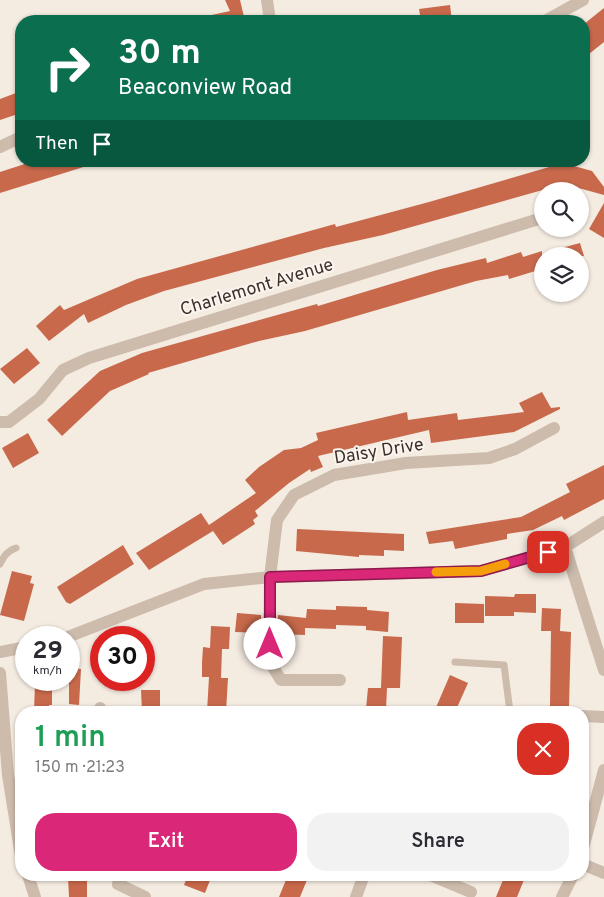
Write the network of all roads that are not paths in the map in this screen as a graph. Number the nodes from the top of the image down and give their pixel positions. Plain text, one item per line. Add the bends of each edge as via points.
1 (266, 0) edge
2 (583, 0) edge
3 (269, 15) edge
4 (556, 15) edge
5 (15, 141) edge
6 (0, 147) edge
7 (534, 220) edge
8 (0, 422) edge
9 (554, 428) dead end
10 (604, 522) edge
11 (565, 547) junction
12 (16, 548) dead end
13 (0, 564) edge
14 (270, 577) junction
15 (80, 632) edge
16 (15, 649) edge
17 (0, 652) edge
18 (455, 662) dead end
19 (604, 670) edge
20 (0, 673) edge
21 (340, 680) dead end
22 (1, 701) edge
23 (509, 706) edge
24 (589, 716) edge
25 (604, 717) edge
26 (604, 770) edge
27 (15, 816) edge
28 (589, 826) edge
29 (589, 867) edge
30 (604, 873) edge
31 (30, 881) edge
32 (119, 881) edge
33 (362, 881) edge
34 (444, 881) edge
35 (570, 881) edge
36 (471, 892) dead end
37 (35, 897) edge
38 (145, 897) edge
39 (356, 897) edge
40 (562, 897) edge

1 - 3 street
2 - 4 street
5 - 6 street
7 - 8 street, Charlemont Avenue via 89,358 63,370 39,399 9,422
9 - 14 street, Daisy Drive via 515,449 489,458 406,463 334,475 294,495 277,520
10 - 11 street
11 - 14 street via 481,571
11 - 19 street
12 - 13 lane via 9,550
14 - 15 street via 204,584
14 - 21 street, Daisy Drive via 269,661 281,680
16 - 17 street
18 - 23 lane via 504,665
20 - 22 street
22 - 27 street
24 - 25 street
26 - 28 street
29 - 30 street
31 - 37 street
32 - 38 street via 118,884
33 - 39 street
34 - 36 street
35 - 40 street

